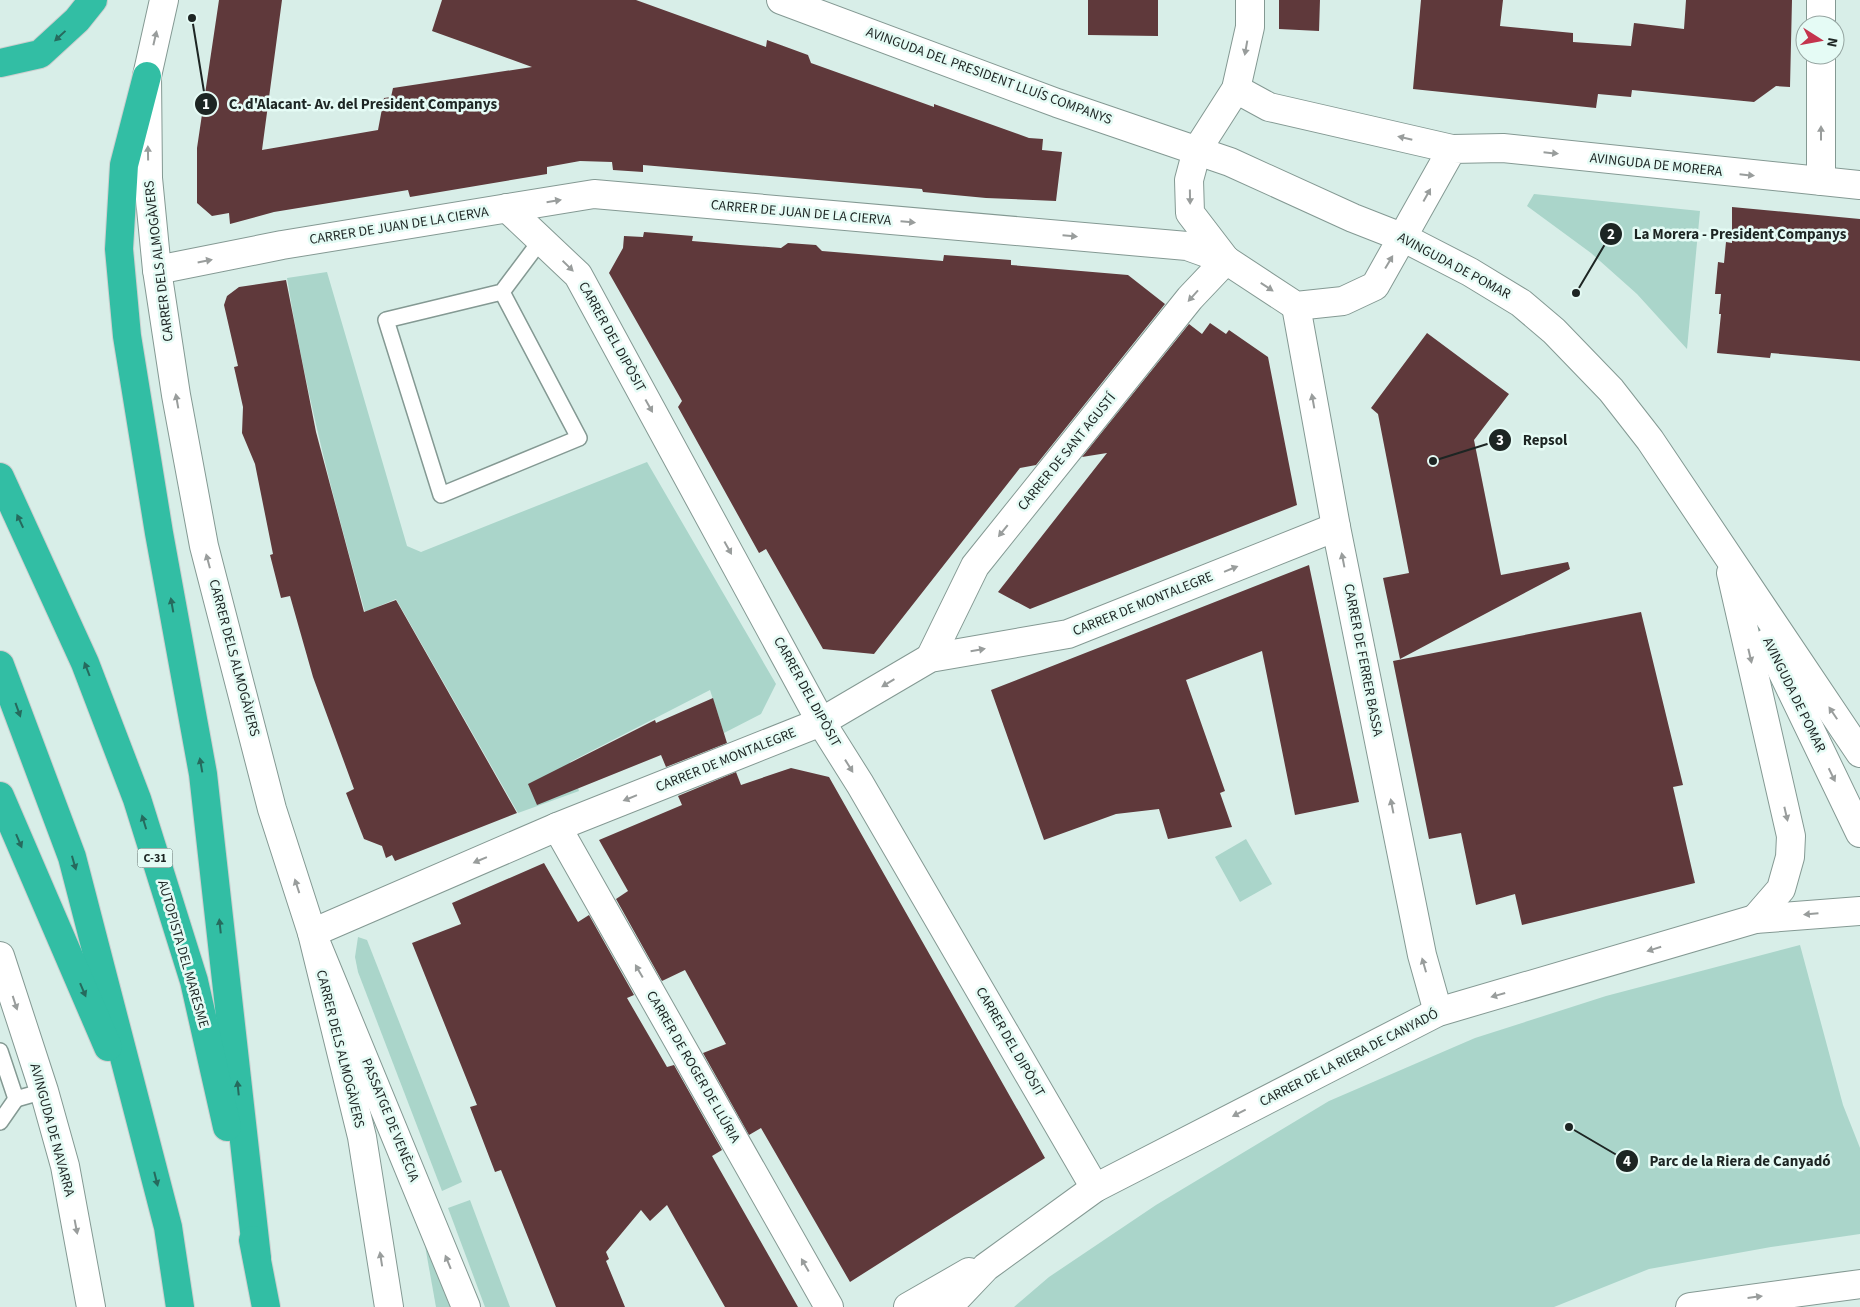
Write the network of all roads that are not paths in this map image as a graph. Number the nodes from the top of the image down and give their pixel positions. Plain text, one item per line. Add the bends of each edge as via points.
1 (93, 0) edge
2 (164, 0) edge
3 (781, 0) edge
4 (1250, 0) edge
5 (1821, 0) edge
6 (1821, 15) edge
7 (0, 63) edge
8 (1821, 65) edge
9 (147, 76) junction
10 (1236, 89) junction
11 (1452, 149) junction
12 (1197, 150) junction
13 (1820, 182) junction
14 (1860, 185) edge
15 (507, 208) junction
16 (1404, 238) junction
17 (541, 240) junction
18 (1226, 260) junction
19 (157, 270) junction
20 (502, 292) junction
21 (1296, 306) junction
22 (0, 477) edge
23 (1336, 527) junction
24 (1728, 557) junction
25 (930, 658) junction
26 (0, 665) edge
27 (822, 722) junction
28 (1860, 753) edge
29 (0, 796) edge
30 (557, 826) junction
31 (1860, 833) edge
32 (1860, 911) edge
33 (1754, 919) junction
34 (312, 933) junction
35 (0, 956) edge
36 (1438, 1012) junction
37 (0, 1050) edge
38 (44, 1091) junction
39 (16, 1099) junction
40 (0, 1122) edge
41 (144, 1132) junction
42 (1095, 1188) junction
43 (1024, 1240) junction
44 (257, 1258) junction
45 (1860, 1284) edge
46 (92, 1307) edge
47 (180, 1307) edge
48 (266, 1307) edge
49 (389, 1307) edge
50 (466, 1307) edge
51 (829, 1307) edge
52 (908, 1307) edge
53 (948, 1307) edge
54 (1690, 1307) edge

1 -> 7 highway via 77,20 40,54
9 -> 2 street, CARRER DELS ALMOGÀVERS
3 - 12 street, AVINGUDA DEL PRESIDENT LLUÍS COMPANYS via 1058,103
4 -> 10 street via 1250,27
5 - 6 street
13 -> 8 street
19 -> 9 street, CARRER DELS ALMOGÀVERS via 148,178
44 -> 9 highway via 203,774 158,533 127,336 120,259 124,165
11 -> 10 street, AVINGUDA DE MORERA via 1269,106
10 - 12 street
11 -> 13 street, AVINGUDA DE MORERA via 1503,148
16 -> 11 street
12 - 16 street, AVINGUDA DE POMAR
12 -> 18 street via 1189,180 1190,213
13 - 14 street, AVINGUDA DE MORERA
15 - 17 street, CARRER DEL DIPÒSIT
15 -> 18 street, CARRER DE JUAN DE LA CIERVA via 594,194 1187,246
19 -> 15 street, CARRER DE JUAN DE LA CIERVA via 282,245
21 -> 16 street via 1343,302 1375,286
16 - 24 street, AVINGUDA DE POMAR via 1521,303 1554,332 1611,390 1650,440
17 - 20 lane
17 -> 27 street, CARRER DEL DIPÒSIT via 578,276
18 -> 21 street, CARRER DE JUAN DE LA CIERVA
18 -> 25 street, CARRER DE SANT AGUSTÍ via 1190,298 975,566
34 -> 19 street, CARRER DELS ALMOGÀVERS via 272,810 204,546
20 - 20 lane via 386,320 441,495 579,438
23 -> 21 street, CARRER DE FERRER BASSA
44 -> 22 highway, AUTOPISTA DEL MARESME / C-31 via 194,981 137,798 85,663
25 -> 23 street, CARRER DE MONTALEGRE via 1068,634
36 -> 23 street, CARRER DE FERRER BASSA via 1422,955
28 -> 24 street, AVINGUDA DE POMAR
24 -> 31 street, AVINGUDA DE POMAR
24 -> 33 street via 1791,836 1790,857 1781,890
25 -> 27 street, CARRER DE MONTALEGRE
26 -> 41 highway via 72,857
27 -> 30 street, CARRER DE MONTALEGRE
27 -> 42 street, CARRER DEL DIPÒSIT
29 -> 41 highway
30 -> 34 street, CARRER DE MONTALEGRE
51 -> 30 street, CARRER DE ROGER DE LLÚRIA
32 -> 33 street, CARRER DE LA RIERA DE CANYADÓ
33 -> 36 street, CARRER DE LA RIERA DE CANYADÓ
49 -> 34 street, CARRER DELS ALMOGÀVERS via 362,1137
50 -> 34 street, PASSATGE DE VENÈCIA
35 -> 38 street, AVINGUDA DE NAVARRA
36 -> 42 street, CARRER DE LA RIERA DE CANYADÓ
37 - 39 lane
38 - 39 lane
38 -> 46 street, AVINGUDA DE NAVARRA via 65,1166
39 - 40 lane
41 -> 47 highway via 168,1227
42 - 43 street, CARRER DE LA RIERA DE CANYADÓ
43 - 52 street
43 - 53 street, CARRER DE LA RIERA DE CANYADÓ via 986,1267
44 - 48 highway, AUTOPISTA DEL MARESME / C-31
54 -> 45 street

